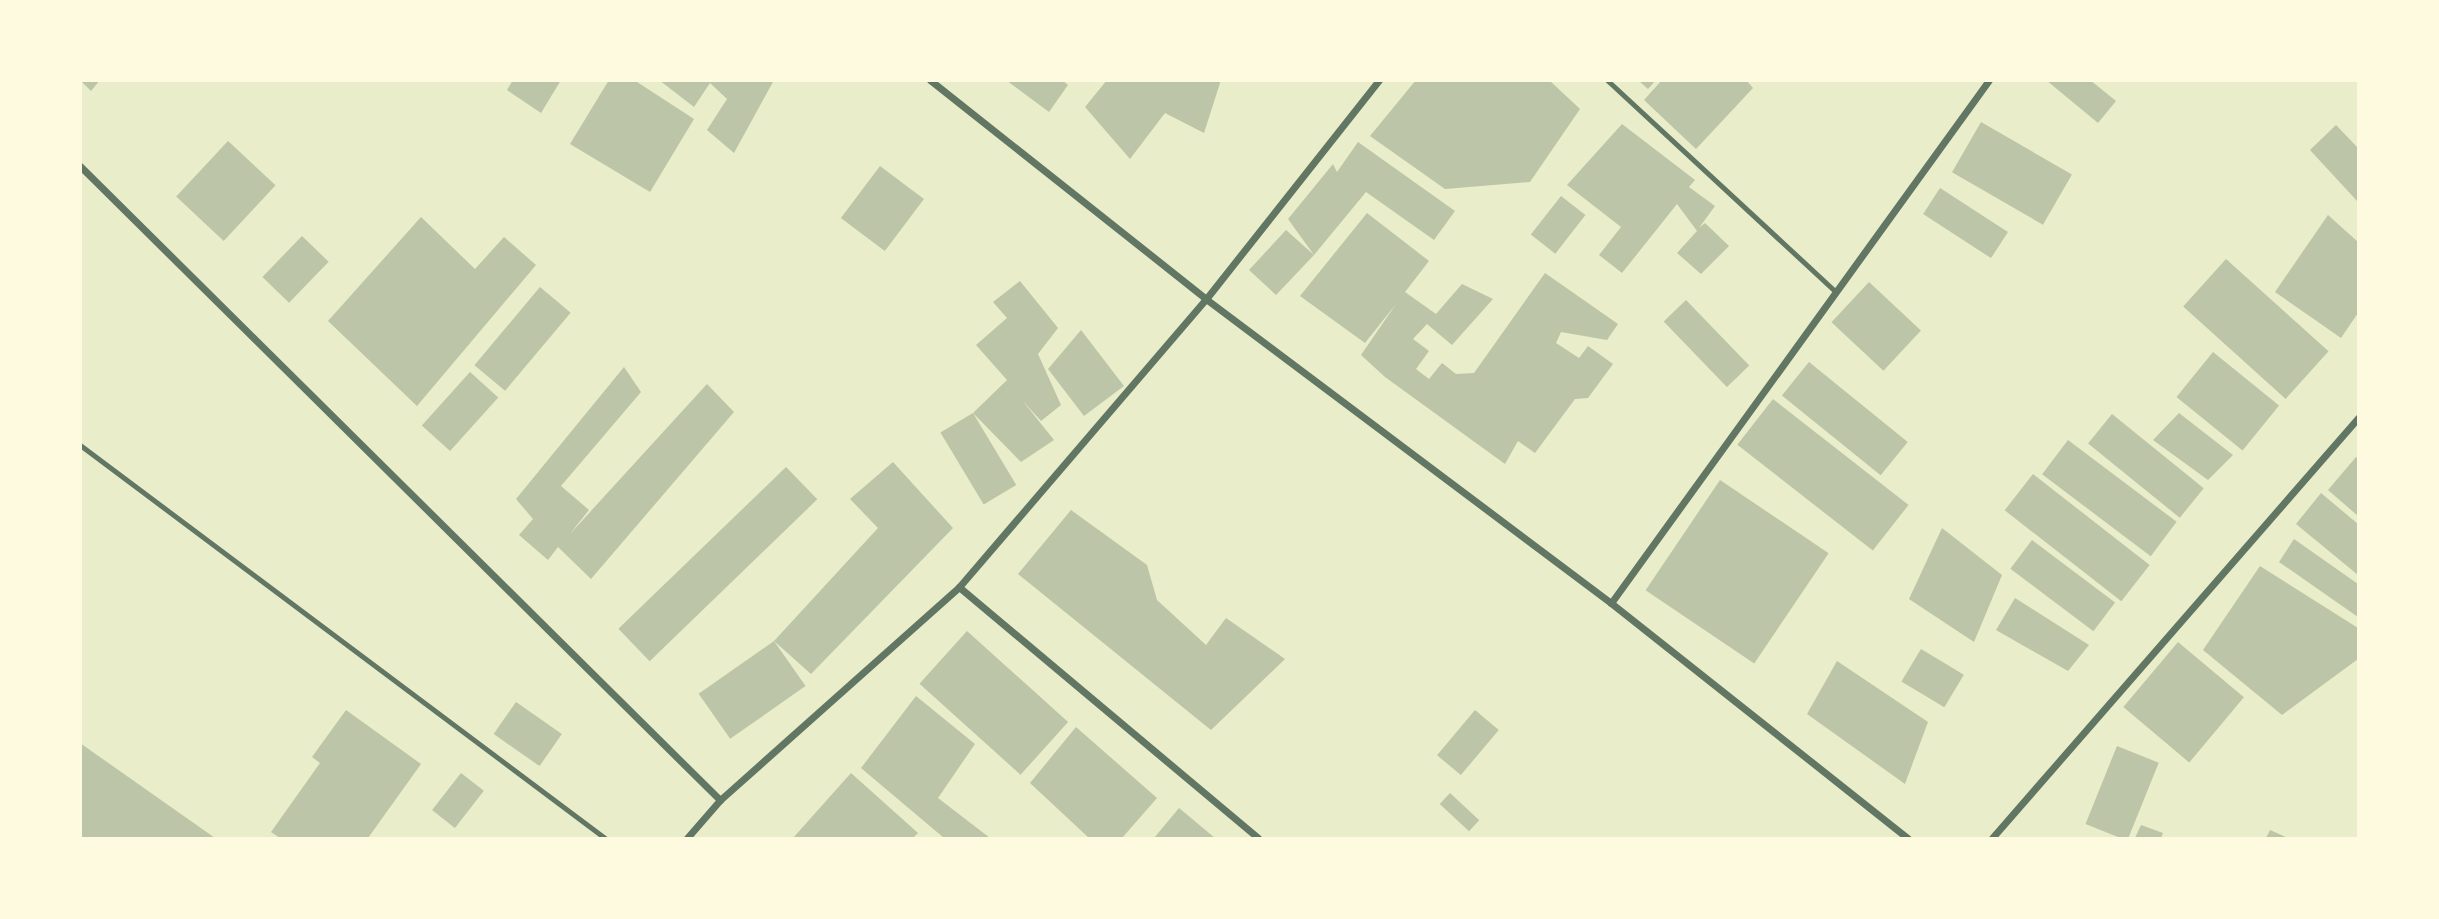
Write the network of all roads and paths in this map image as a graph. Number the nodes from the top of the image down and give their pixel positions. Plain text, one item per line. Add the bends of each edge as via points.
1 (930, 80) edge
2 (1379, 80) edge
3 (1607, 80) edge
4 (1989, 80) edge
5 (80, 166) edge
6 (1836, 292) junction
7 (1206, 299) junction
8 (2358, 418) edge
9 (80, 445) edge
10 (958, 587) junction
11 (1611, 603) junction
12 (720, 800) junction
13 (605, 838) edge
14 (687, 838) edge
15 (1258, 838) edge
16 (1908, 838) edge
17 (1992, 838) edge

1 - 7 street
2 - 7 street
3 - 6 lane
4 - 6 street
5 - 12 street
6 - 11 street
7 - 10 street
7 - 11 street
8 - 17 street
9 - 13 lane
10 - 12 street
10 - 15 street
11 - 16 street
12 - 14 street

